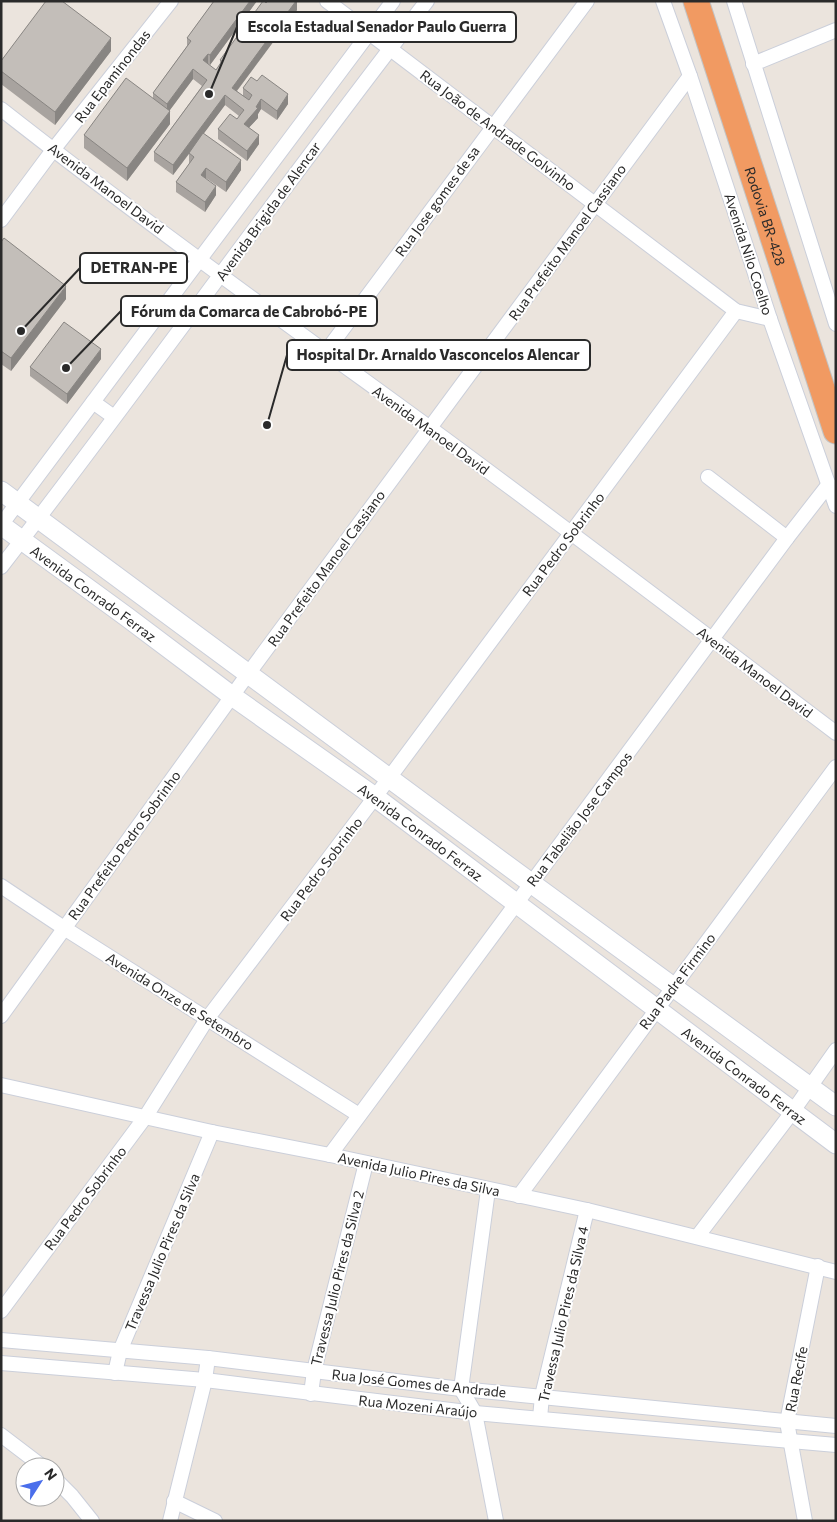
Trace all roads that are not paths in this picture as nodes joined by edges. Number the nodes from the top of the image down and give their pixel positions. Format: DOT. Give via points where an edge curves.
graph roads {
  1 [pos="171,1"];
  2 [pos="326,1"];
  3 [pos="393,1"];
  4 [pos="427,1"];
  5 [pos="587,1"];
  6 [pos="663,1"];
  7 [pos="696,1"];
  8 [pos="738,4"];
  9 [pos="836,30"];
  10 [pos="369,32"];
  11 [pos="390,48"];
  12 [pos="753,64"];
  13 [pos="690,76"];
  14 [pos="1,109"];
  15 [pos="492,126"];
  16 [pos="286,145"];
  17 [pos="53,150"];
  18 [pos="305,159"];
  19 [pos="595,205"];
  20 [pos="1,220"];
  21 [pos="200,259"];
  22 [pos="222,274"];
  23 [pos="832,299"];
  24 [pos="736,311"];
  25 [pos="770,319"];
  26 [pos="836,324"];
  27 [pos="325,353"];
  28 [pos="93,402"];
  29 [pos="114,417"];
  30 [pos="430,428"];
  31 [pos="836,431"];
  32 [pos="708,477"];
  33 [pos="829,484"];
  34 [pos="1,491"];
  35 [pos="18,503"];
  36 [pos="836,506"];
  37 [pos="39,518"];
  38 [pos="1,525"];
  39 [pos="571,534"];
  40 [pos="787,538"];
  41 [pos="22,540"];
  42 [pos="1,567"];
  43 [pos="141,595"];
  44 [pos="126,616"];
  45 [pos="713,640"];
  46 [pos="248,674"];
  47 [pos="232,696"];
  48 [pos="318,725"];
  49 [pos="836,734"];
  50 [pos="304,748"];
  51 [pos="836,767"];
  52 [pos="389,777"];
  53 [pos="375,798"];
  54 [pos="453,825"];
  55 [pos="439,846"];
  56 [pos="531,883"];
  57 [pos="1,886"];
  58 [pos="516,904"];
  59 [pos="64,928"];
  60 [pos="600,933"];
  61 [pos="584,954"];
  62 [pos="673,986"];
  63 [pos="656,1008"];
  64 [pos="1,1016"];
  65 [pos="207,1019"];
  66 [pos="836,1050"];
  67 [pos="1,1085"];
  68 [pos="810,1087"];
  69 [pos="836,1106"];
  70 [pos="793,1111"];
  71 [pos="359,1115"];
  72 [pos="146,1116"];
  73 [pos="212,1132"];
  74 [pos="836,1144"];
  75 [pos="330,1155"];
  76 [pos="366,1163"];
  77 [pos="488,1190"];
  78 [pos="519,1196"];
  79 [pos="587,1210"];
  80 [pos="698,1237"];
  81 [pos="818,1266"];
  82 [pos="836,1272"];
  83 [pos="1,1311"];
  84 [pos="1,1340"];
  85 [pos="120,1351"];
  86 [pos="208,1358"];
  87 [pos="1,1363"];
  88 [pos="314,1371"];
  89 [pos="115,1373"];
  90 [pos="205,1380"];
  91 [pos="461,1389"];
  92 [pos="311,1394"];
  93 [pos="542,1396"];
  94 [pos="475,1413"];
  95 [pos="540,1418"];
  96 [pos="787,1422"];
  97 [pos="836,1426"];
  98 [pos="1,1435"];
  99 [pos="791,1441"];
  100 [pos="836,1445"];
  101 [pos="30,1457"];
  102 [pos="65,1489"];
  103 [pos="174,1501"];
  104 [pos="92,1521"];
  105 [pos="170,1521"];
  106 [pos="215,1521"];
  107 [pos="496,1521"];
  108 [pos="805,1521"];
  1 -- 17 [label="street, Rua Epaminondas"];
  2 -- 10 [label="street, Rua João de Andrade Golvinho"];
  3 -- 10 [label="street, Avenida Brigida de Alencar"];
  4 -- 11 [label="street, Avenida Brigida de Alencar"];
  5 -- 15 [label="street, Rua Jose gomes de sa"];
  6 -- 13 [label="street, Avenida Nilo Coelho"];
  7 -- 31 [label="highway, Rodovia BR-428"];
  8 -- 12 [label="street"];
  9 -- 12 [label="street"];
  10 -- 11 [label="street, Rua João de Andrade Golvinho"];
  10 -- 16 [label="street, Avenida Brigida de Alencar"];
  11 -- 15 [label="street, Rua João de Andrade Golvinho"];
  11 -- 18 [label="street, Avenida Brigida de Alencar"];
  12 -- 23 [label="street"];
  13 -- 19 [label="street, Rua Prefeito Manoel Cassiano"];
  13 -- 25 [label="street, Avenida Nilo Coelho"];
  14 -- 17 [label="street, Avenida Manoel David"];
  15 -- 19 [label="street, Rua João de Andrade Golvinho"];
  15 -- 27 [label="street, Rua Jose gomes de sa"];
  16 -- 18 [label="street"];
  16 -- 21 [label="street, Avenida Brigida de Alencar"];
  17 -- 20 [label="street, Rua Epaminondas"];
  17 -- 21 [label="street, Avenida Manoel David"];
  18 -- 22 [label="street, Avenida Brigida de Alencar"];
  19 -- 24 [label="street, Rua João de Andrade Golvinho"];
  19 -- 30 [label="street, Rua Prefeito Manoel Cassiano"];
  21 -- 22 [label="street, Avenida Manoel David"];
  21 -- 28 [label="street, Avenida Brigida de Alencar"];
  22 -- 27 [label="street, Avenida Manoel David"];
  22 -- 29 [label="street, Avenida Brigida de Alencar"];
  23 -- 26 [label="street"];
  24 -- 25 [label="street, Rua João de Andrade Golvinho"];
  24 -- 39 [label="street, Rua Pedro Sobrinho"];
  25 -- 33 [label="street, Avenida Nilo Coelho"];
  27 -- 30 [label="street, Avenida Manoel David"];
  28 -- 29 [label="street"];
  28 -- 35 [label="street, Avenida Brigida de Alencar"];
  29 -- 37 [label="street, Avenida Brigida de Alencar"];
  30 -- 39 [label="street, Avenida Manoel David"];
  30 -- 46 [label="street, Rua Prefeito Manoel Cassiano"];
  32 -- 40 [label="street"];
  33 -- 36 [label="street, Avenida Nilo Coelho"];
  33 -- 40 [label="street, Rua Tabelião Jose Campos"];
  34 -- 35 [label="street, Avenida Conrado Ferraz"];
  35 -- 37 [label="street, Avenida Conrado Ferraz"];
  35 -- 38 [label="street, Avenida Brigida de Alencar"];
  37 -- 41 [label="street, Avenida Brigida de Alencar"];
  37 -- 43 [label="street, Avenida Conrado Ferraz"];
  38 -- 41 [label="street, Avenida Conrado Ferraz"];
  39 -- 45 [label="street, Avenida Manoel David"];
  39 -- 52 [label="street, Rua Pedro Sobrinho"];
  40 -- 45 [label="street, Rua Tabelião Jose Campos"];
  41 -- 42 [label="street, Avenida Brigida de Alencar"];
  41 -- 44 [label="street, Avenida Conrado Ferraz"];
  43 -- 44 [label="street"];
  43 -- 46 [label="street, Avenida Conrado Ferraz"];
  44 -- 47 [label="street, Avenida Conrado Ferraz"];
  45 -- 49 [label="street, Avenida Manoel David"];
  45 -- 56 [label="street, Rua Tabelião Jose Campos"];
  46 -- 47 [label="street, Rua Prefeito Pedro Sobrinho"];
  46 -- 48 [label="street, Avenida Conrado Ferraz"];
  47 -- 50 [label="street, Avenida Conrado Ferraz"];
  47 -- 59 [label="street, Rua Prefeito Pedro Sobrinho"];
  48 -- 50 [label="street"];
  48 -- 52 [label="street, Avenida Conrado Ferraz"];
  50 -- 53 [label="street, Avenida Conrado Ferraz"];
  51 -- 62 [label="street, Rua Padre Firmino"];
  52 -- 53 [label="street, Rua Pedro Sobrinho"];
  52 -- 54 [label="street, Avenida Conrado Ferraz"];
  53 -- 55 [label="street, Avenida Conrado Ferraz"];
  53 -- 65 [label="street, Rua Pedro Sobrinho"];
  54 -- 55 [label="street"];
  54 -- 56 [label="street, Avenida Conrado Ferraz"];
  55 -- 58 [label="street, Avenida Conrado Ferraz"];
  56 -- 58 [label="street, Rua Tabelião Jose Campos"];
  56 -- 60 [label="street, Avenida Conrado Ferraz"];
  57 -- 59 [label="street, Avenida Onze de Setembro"];
  58 -- 61 [label="street, Avenida Conrado Ferraz"];
  58 -- 71 [label="street, Rua Tabelião Jose Campos"];
  59 -- 64 [label="street, Rua Prefeito Pedro Sobrinho"];
  59 -- 65 [label="street, Avenida Onze de Setembro"];
  60 -- 61 [label="street"];
  60 -- 62 [label="street, Avenida Conrado Ferraz"];
  61 -- 63 [label="street, Avenida Conrado Ferraz"];
  62 -- 63 [label="street, Rua Padre Firmino"];
  62 -- 68 [label="street, Avenida Conrado Ferraz"];
  63 -- 70 [label="street, Avenida Conrado Ferraz"];
  63 -- 78 [label="street, Rua Padre Firmino"];
  65 -- 71 [label="street, Avenida Onze de Setembro"];
  65 -- 72 [label="street, Rua Pedro Sobrinho"];
  66 -- 68 [label="street"];
  67 -- 72 [label="street, Avenida Julio Pires da Silva"];
  68 -- 69 [label="street, Avenida Conrado Ferraz"];
  68 -- 70 [label="street"];
  70 -- 74 [label="street, Avenida Conrado Ferraz"];
  70 -- 80 [label="street"];
  71 -- 75 [label="street, Rua Tabelião Jose Campos"];
  72 -- 73 [label="street, Avenida Julio Pires da Silva"];
  72 -- 83 [label="street, Rua Pedro Sobrinho"];
  73 -- 75 [label="street, Avenida Julio Pires da Silva"];
  73 -- 85 [label="street, Travessa Julio Pires da Silva"];
  75 -- 76 [label="street, Avenida Julio Pires da Silva"];
  76 -- 77 [label="street, Avenida Julio Pires da Silva"];
  76 -- 88 [label="street, Travessa Julio Pires da Silva 2"];
  77 -- 78 [label="street, Avenida Julio Pires da Silva"];
  77 -- 91 [label="street"];
  78 -- 79 [label="street, Avenida Julio Pires da Silva"];
  79 -- 80 [label="street, Avenida Julio Pires da Silva"];
  79 -- 93 [label="street, Travessa Julio Pires da Silva 4"];
  80 -- 81 [label="street, Avenida Julio Pires da Silva"];
  81 -- 82 [label="street, Avenida Julio Pires da Silva"];
  81 -- 96 [label="street, Rua Recife"];
  84 -- 85 [label="street, Rua José Gomes de Andrade"];
  85 -- 86 [label="street, Rua José Gomes de Andrade"];
  85 -- 89 [label="street, Travessa Julio Pires da Silva"];
  86 -- 88 [label="street, Rua José Gomes de Andrade"];
  86 -- 90 [label="street"];
  87 -- 89 [label="street, Rua Mozeni Araújo"];
  88 -- 91 [label="street, Rua José Gomes de Andrade"];
  88 -- 92 [label="street, Travessa Julio Pires da Silva 2"];
  89 -- 90 [label="street, Rua Mozeni Araújo"];
  90 -- 92 [label="street, Rua Mozeni Araújo"];
  90 -- 103 [label="street"];
  91 -- 93 [label="street, Rua José Gomes de Andrade"];
  91 -- 94 [label="street"];
  92 -- 94 [label="street, Rua Mozeni Araújo"];
  93 -- 95 [label="street, Travessa Julio Pires da Silva 4"];
  93 -- 96 [label="street, Rua José Gomes de Andrade"];
  94 -- 95 [label="street, Rua Mozeni Araújo"];
  94 -- 107 [label="street"];
  95 -- 99 [label="street, Rua Mozeni Araújo"];
  96 -- 97 [label="street, Rua José Gomes de Andrade"];
  96 -- 99 [label="street, Rua Recife"];
  98 -- 101 [label="street"];
  99 -- 100 [label="street, Rua Mozeni Araújo"];
  99 -- 108 [label="street, Rua Recife"];
  102 -- 104 [label="street"];
  103 -- 105 [label="street"];
  103 -- 106 [label="street"];
}
